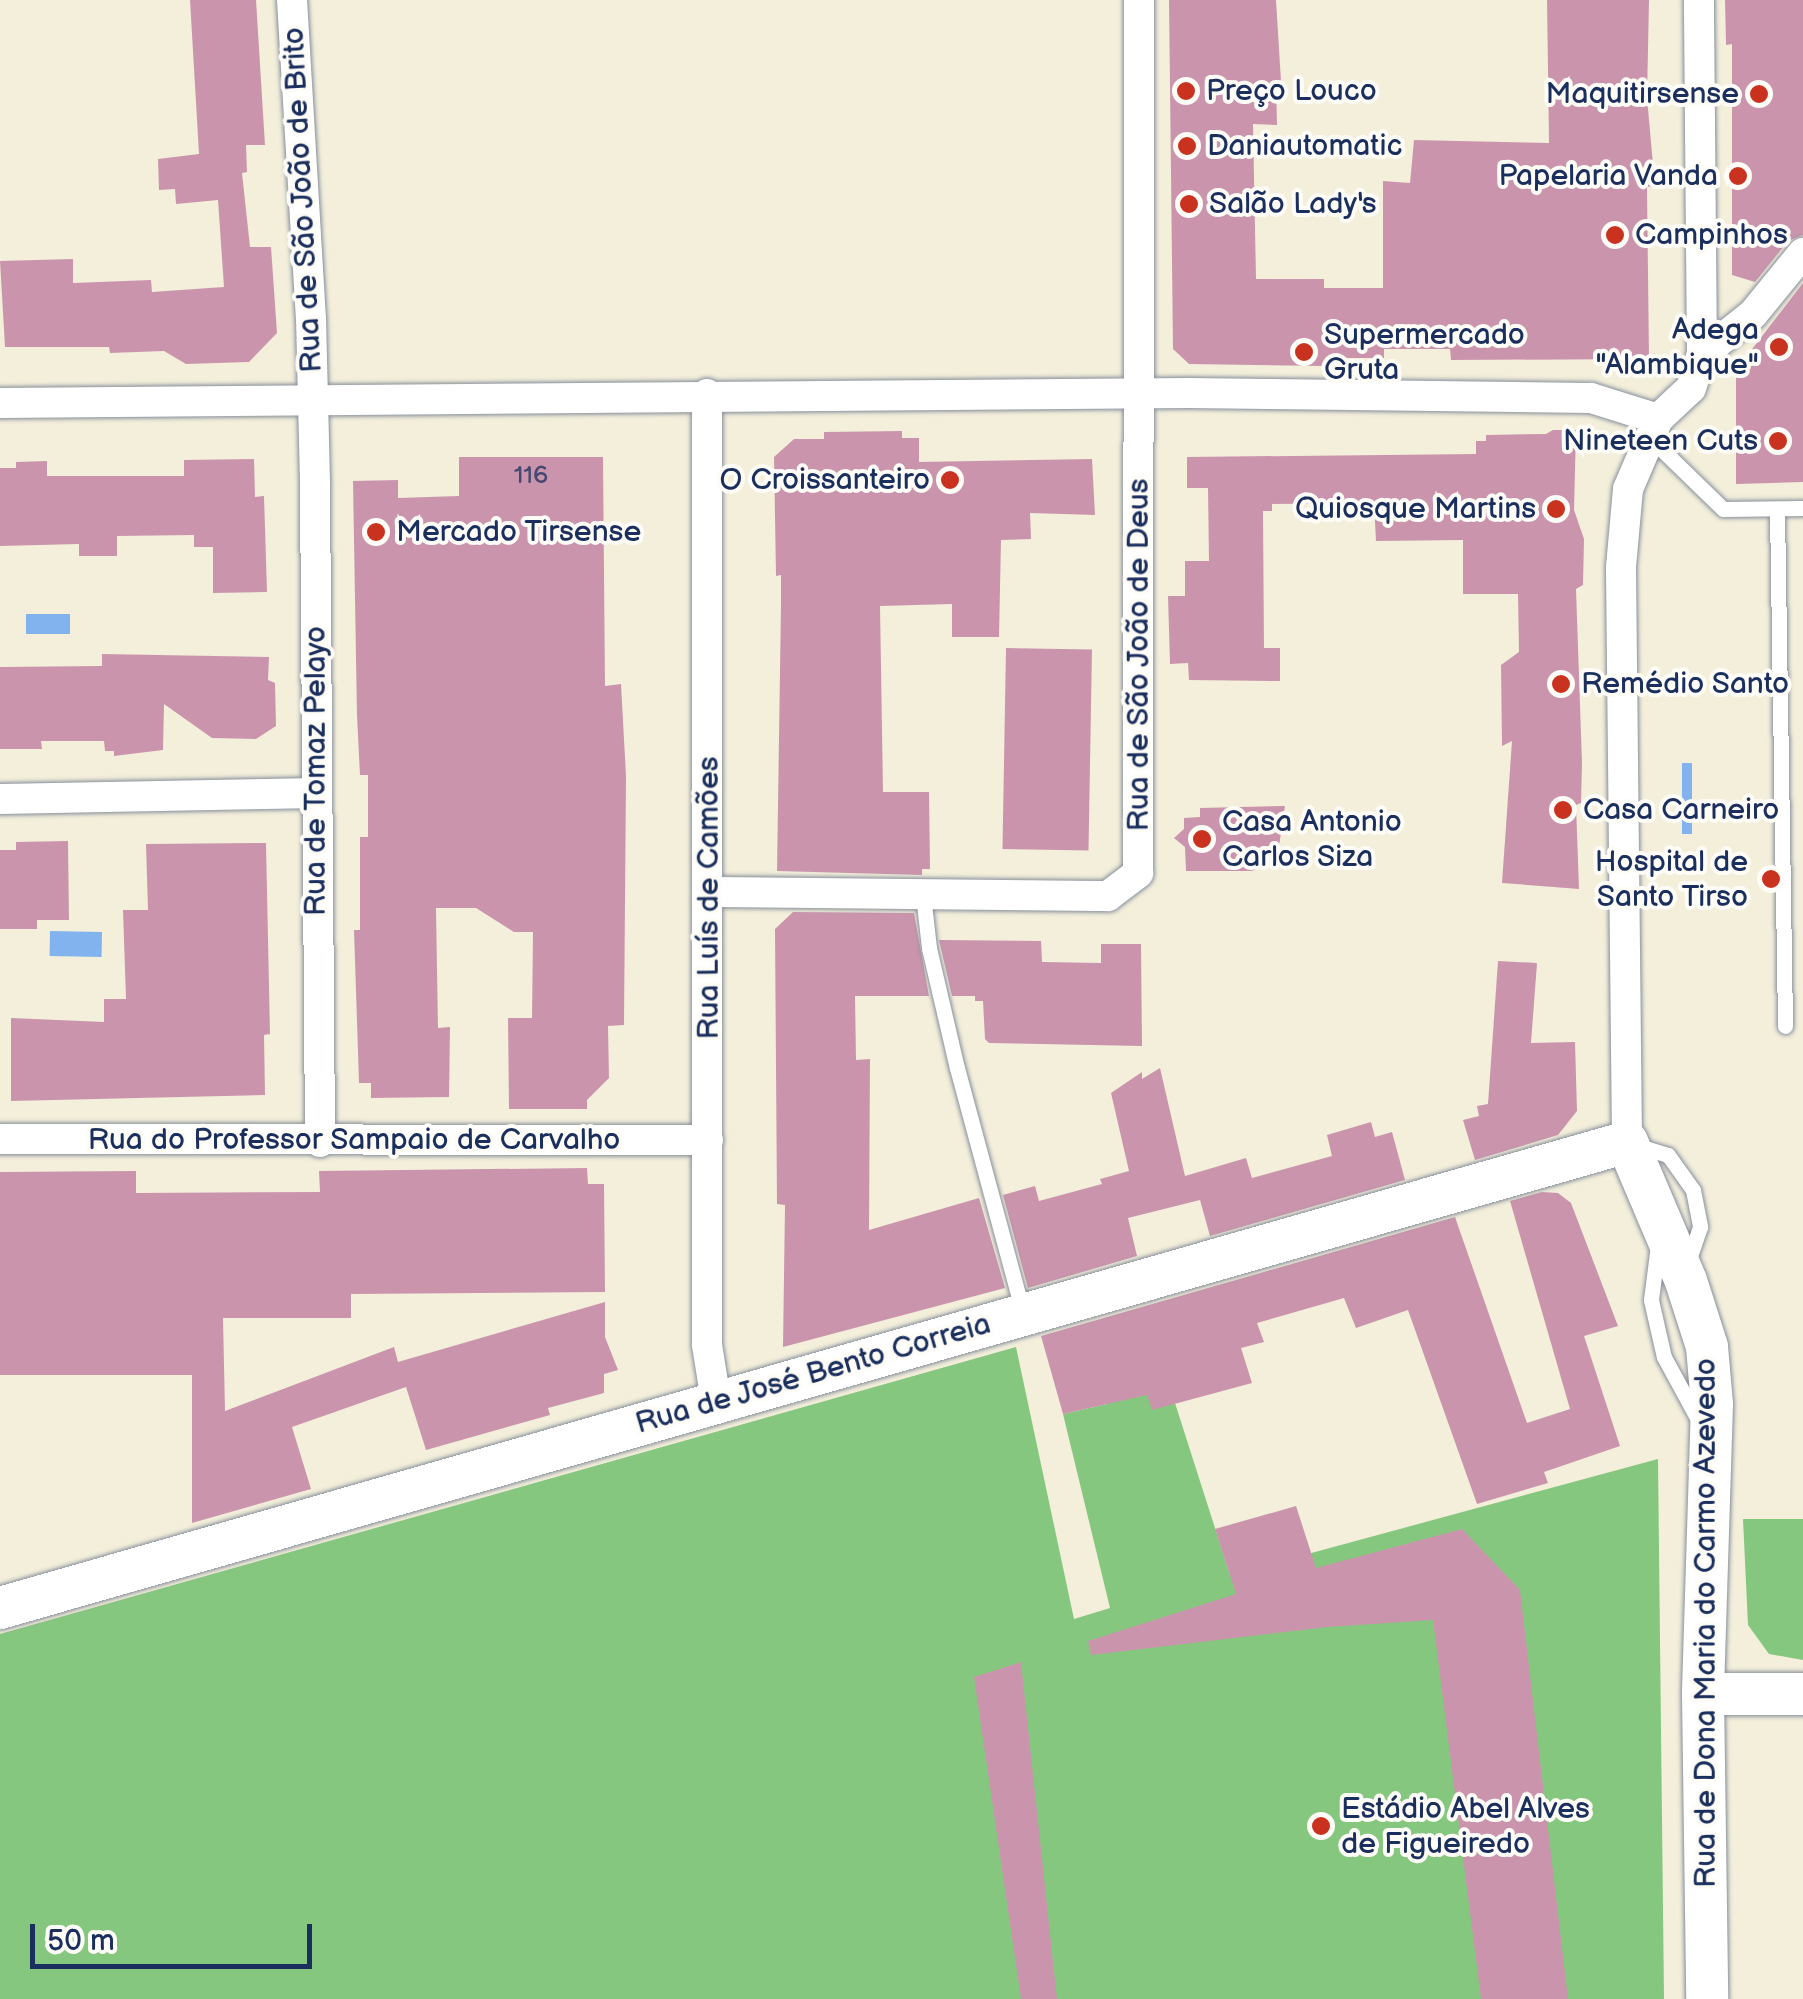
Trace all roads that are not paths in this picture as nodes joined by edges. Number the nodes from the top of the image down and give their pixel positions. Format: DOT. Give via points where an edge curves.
graph roads {
  1 [pos="292,0"];
  2 [pos="1138,0"];
  3 [pos="1699,0"];
  4 [pos="1803,253"];
  5 [pos="1702,355"];
  6 [pos="707,394"];
  7 [pos="1137,394"];
  8 [pos="313,400"];
  9 [pos="0,402"];
  10 [pos="1654,429"];
  11 [pos="1777,508"];
  12 [pos="1803,508"];
  13 [pos="315,793"];
  14 [pos="0,799"];
  15 [pos="710,892"];
  16 [pos="923,895"];
  17 [pos="1785,1026"];
  18 [pos="0,1139"];
  19 [pos="708,1140"];
  20 [pos="320,1142"];
  21 [pos="1627,1142"];
  22 [pos="1660,1221"];
  23 [pos="1684,1276"];
  24 [pos="1023,1313"];
  25 [pos="716,1402"];
  26 [pos="1712,1440"];
  27 [pos="0,1608"];
  28 [pos="1704,1694"];
  29 [pos="1803,1694"];
  30 [pos="1707,1999"];
  1 -- 8 [label="street, Rua de São João de Brito"];
  2 -- 7 [label="street, Rua de São João de Deus"];
  3 -- 5 [label="street"];
  4 -- 5 [label="street" via="1753,314"];
  5 -- 10 [label="street" via="1691,388"];
  6 -- 7 [label="street"];
  6 -- 8 [label="street"];
  6 -- 15 [label="street, Rua Luís de Camões"];
  7 -- 10 [label="street" via="1591,398"];
  7 -- 16 [label="street, Rua de São João de Deus" via="1138,874 1108,896"];
  8 -- 9 [label="street"];
  8 -- 13 [label="street, Rua de Tomaz Pelayo"];
  10 -- 11 [label="lane" via="1723,509"];
  10 -- 21 [label="street" via="1628,489 1621,567"];
  11 -- 12 [label="lane"];
  11 -- 17 [label="lane"];
  13 -- 14 [label="street"];
  13 -- 20 [label="street, Rua de Tomaz Pelayo"];
  15 -- 16 [label="street, Rua de São João de Deus"];
  15 -- 19 [label="street, Rua Luís de Camões"];
  16 -- 24 [label="lane" via="928,948"];
  18 -- 20 [label="street, Rua do Professor Sampaio de Carvalho"];
  19 -- 20 [label="street, Rua do Professor Sampaio de Carvalho"];
  19 -- 25 [label="street, Rua Luís de Camões" via="707,1345"];
  21 -- 22 [label="street, Rua de Dona Maria do Carmo Azevedo"];
  21 -- 23 [label="lane" via="1668,1156 1693,1190 1700,1227"];
  21 -- 24 [label="street, Rua de José Bento Correia"];
  22 -- 23 [label="street, Rua de Dona Maria do Carmo Azevedo"];
  22 -- 26 [label="lane" via="1651,1300 1664,1357"];
  23 -- 26 [label="street, Rua de Dona Maria do Carmo Azevedo" via="1707,1347"];
  24 -- 25 [label="street, Rua de José Bento Correia"];
  25 -- 27 [label="street, Rua de José Bento Correia"];
  26 -- 28 [label="street, Rua de Dona Maria do Carmo Azevedo"];
  28 -- 29 [label="street"];
  28 -- 30 [label="street, Rua de Dona Maria do Carmo Azevedo"];
}
